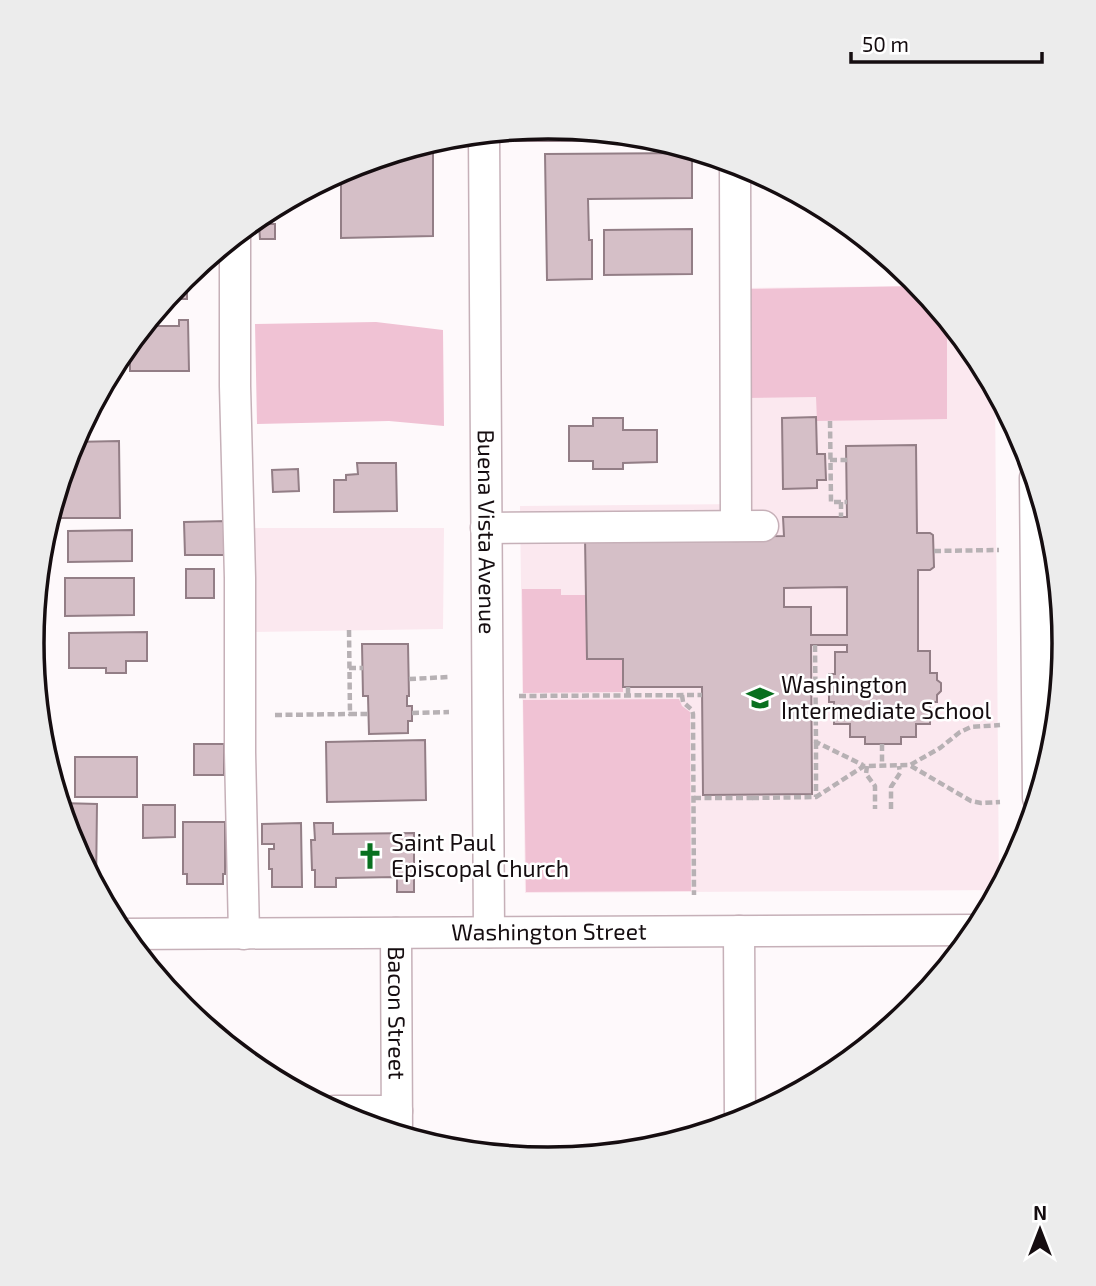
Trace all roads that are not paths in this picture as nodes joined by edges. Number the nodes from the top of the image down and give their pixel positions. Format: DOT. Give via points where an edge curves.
graph roads {
  1 [pos="484,143"];
  2 [pos="735,175"];
  3 [pos="235,248"];
  4 [pos="1038,525"];
  5 [pos="486,528"];
  6 [pos="1049,691"];
  7 [pos="1046,725"];
  8 [pos="962,930"];
  9 [pos="739,931"];
  10 [pos="489,932"];
  11 [pos="396,933"];
  12 [pos="137,934"];
  13 [pos="244,934"];
  14 [pos="740,1109"];
  15 [pos="397,1123"];
  1 -- 5 [label="street, Buena Vista Avenue"];
  2 -- 5 [label="street" via="750,526"];
  3 -- 13 [label="street"];
  4 -- 6 [label="street"];
  5 -- 10 [label="street, Buena Vista Avenue"];
  6 -- 7 [label="street"];
  8 -- 9 [label="street, Washington Street"];
  9 -- 10 [label="street, Washington Street"];
  9 -- 14 [label="street"];
  10 -- 11 [label="street, Washington Street"];
  11 -- 13 [label="street, Washington Street"];
  11 -- 15 [label="street, Bacon Street"];
  12 -- 13 [label="street, Washington Street"];
}
